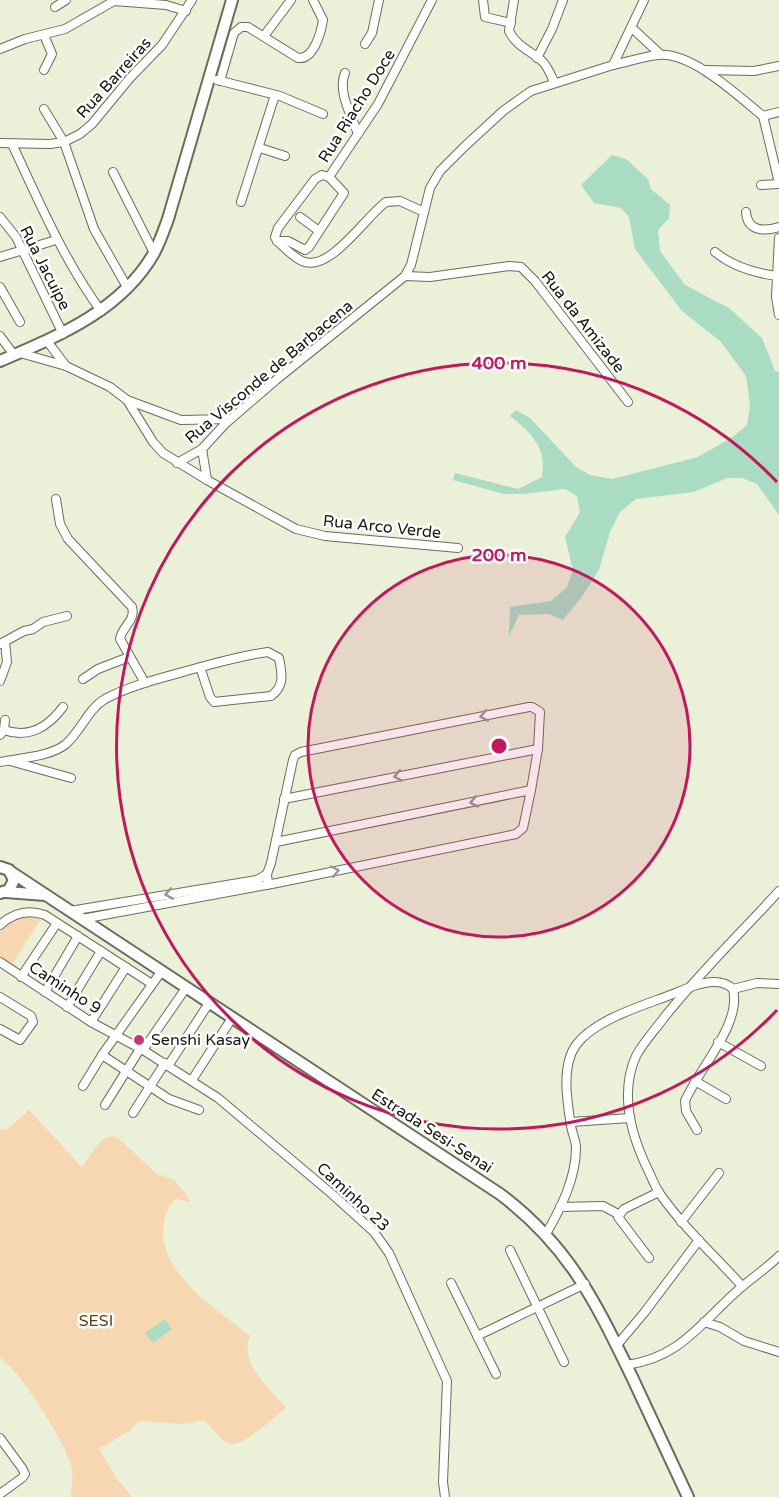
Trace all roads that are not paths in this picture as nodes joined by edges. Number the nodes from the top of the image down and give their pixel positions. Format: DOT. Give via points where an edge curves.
graph roads {
  1 [pos="66,0"];
  2 [pos="192,0"];
  3 [pos="232,0"];
  4 [pos="291,0"];
  5 [pos="313,0"];
  6 [pos="379,0"];
  7 [pos="432,0"];
  8 [pos="483,0"];
  9 [pos="514,0"];
  10 [pos="563,0"];
  11 [pos="644,0"];
  12 [pos="104,2"];
  13 [pos="165,3"];
  14 [pos="55,7"];
  15 [pos="186,11"];
  16 [pos="511,23"];
  17 [pos="632,28"];
  18 [pos="47,34"];
  19 [pos="264,36"];
  20 [pos="365,44"];
  21 [pos="0,49"];
  22 [pos="660,54"];
  23 [pos="537,58"];
  24 [pos="613,65"];
  25 [pos="779,66"];
  26 [pos="44,70"];
  27 [pos="705,70"];
  28 [pos="345,73"];
  29 [pos="215,80"];
  30 [pos="554,82"];
  31 [pos="275,95"];
  32 [pos="44,109"];
  33 [pos="779,112"];
  34 [pos="323,114"];
  35 [pos="763,116"];
  36 [pos="358,134"];
  37 [pos="64,142"];
  38 [pos="0,143"];
  39 [pos="12,144"];
  40 [pos="260,148"];
  41 [pos="285,156"];
  42 [pos="776,157"];
  43 [pos="113,172"];
  44 [pos="329,177"];
  45 [pos="779,183"];
  46 [pos="761,185"];
  47 [pos="241,202"];
  48 [pos="424,212"];
  49 [pos="747,212"];
  50 [pos="0,217"];
  51 [pos="300,217"];
  52 [pos="779,227"];
  53 [pos="320,231"];
  54 [pos="779,238"];
  55 [pos="57,240"];
  56 [pos="276,241"];
  57 [pos="22,249"];
  58 [pos="715,252"];
  59 [pos="154,253"];
  60 [pos="0,257"];
  61 [pos="405,276"];
  62 [pos="777,276"];
  63 [pos="0,287"];
  64 [pos="127,287"];
  65 [pos="100,311"];
  66 [pos="779,315"];
  67 [pos="20,322"];
  68 [pos="63,334"];
  69 [pos="0,336"];
  70 [pos="47,341"];
  71 [pos="17,354"];
  72 [pos="0,361"];
  73 [pos="66,366"];
  74 [pos="126,400"];
  75 [pos="628,402"];
  76 [pos="230,419"];
  77 [pos="202,448"];
  78 [pos="177,463"];
  79 [pos="207,480"];
  80 [pos="56,500"];
  81 [pos="458,548"];
  82 [pos="67,616"];
  83 [pos="2,643"];
  84 [pos="129,657"];
  85 [pos="200,668"];
  86 [pos="83,679"];
  87 [pos="0,681"];
  88 [pos="145,683"];
  89 [pos="63,707"];
  90 [pos="5,720"];
  91 [pos="2,733"];
  92 [pos="538,749"];
  93 [pos="9,760"];
  94 [pos="0,762"];
  95 [pos="71,778"];
  96 [pos="531,790"];
  97 [pos="284,799"];
  98 [pos="276,842"];
  99 [pos="4,868"];
  100 [pos="267,874"];
  101 [pos="268,885"];
  102 [pos="779,891"];
  103 [pos="2,894"];
  104 [pos="45,895"];
  105 [pos="70,911"];
  106 [pos="102,915"];
  107 [pos="82,919"];
  108 [pos="57,923"];
  109 [pos="0,925"];
  110 [pos="99,930"];
  111 [pos="78,936"];
  112 [pos="101,951"];
  113 [pos="0,962"];
  114 [pos="126,967"];
  115 [pos="160,972"];
  116 [pos="21,977"];
  117 [pos="152,984"];
  118 [pos="779,984"];
  119 [pos="186,988"];
  120 [pos="687,988"];
  121 [pos="733,989"];
  122 [pos="45,992"];
  123 [pos="0,997"];
  124 [pos="209,1003"];
  125 [pos="68,1007"];
  126 [pos="232,1018"];
  127 [pos="90,1022"];
  128 [pos="0,1029"];
  129 [pos="115,1036"];
  130 [pos="718,1042"];
  131 [pos="141,1049"];
  132 [pos="102,1055"];
  133 [pos="167,1064"];
  134 [pos="761,1066"];
  135 [pos="127,1070"];
  136 [pos="192,1080"];
  137 [pos="696,1081"];
  138 [pos="149,1085"];
  139 [pos="83,1086"];
  140 [pos="726,1099"];
  141 [pos="105,1105"];
  142 [pos="200,1110"];
  143 [pos="133,1113"];
  144 [pos="630,1118"];
  145 [pos="571,1122"];
  146 [pos="697,1130"];
  147 [pos="719,1173"];
  148 [pos="659,1192"];
  149 [pos="560,1207"];
  150 [pos="618,1214"];
  151 [pos="681,1222"];
  152 [pos="546,1234"];
  153 [pos="699,1240"];
  154 [pos="510,1250"];
  155 [pos="779,1256"];
  156 [pos="649,1258"];
  157 [pos="451,1283"];
  158 [pos="585,1284"];
  159 [pos="742,1286"];
  160 [pos="538,1306"];
  161 [pos="704,1322"];
  162 [pos="477,1336"];
  163 [pos="616,1344"];
  164 [pos="779,1352"];
  165 [pos="564,1362"];
  166 [pos="626,1365"];
  167 [pos="496,1374"];
  168 [pos="0,1438"];
  169 [pos="0,1494"];
  170 [pos="445,1497"];
  171 [pos="688,1497"];
  1 -- 14 [label="street"];
  2 -- 15 [label="street, Rua Barreiras"];
  3 -- 29 [label="street"];
  4 -- 19 [label="street"];
  5 -- 19 [label="street" via="323,20 308,56 298,58"];
  6 -- 20 [label="street" via="372,33"];
  7 -- 36 [label="street, Rua Riacho Doce" via="378,104"];
  8 -- 16 [label="street" via="485,17"];
  9 -- 16 [label="street"];
  10 -- 23 [label="street"];
  11 -- 17 [label="street"];
  12 -- 13 [label="street"];
  12 -- 18 [label="street" via="70,26"];
  13 -- 15 [label="street"];
  15 -- 37 [label="street, Rua Barreiras" via="162,45 93,124"];
  16 -- 23 [label="street" via="510,35"];
  17 -- 22 [label="street"];
  17 -- 24 [label="street"];
  18 -- 21 [label="street"];
  18 -- 26 [label="street" via="52,54"];
  19 -- 29 [label="street" via="248,27 237,29"];
  22 -- 24 [label="street"];
  22 -- 27 [label="street"];
  23 -- 30 [label="street" via="545,64"];
  24 -- 30 [label="street"];
  25 -- 27 [label="street" via="754,71"];
  27 -- 35 [label="street"];
  28 -- 36 [label="street" via="342,90"];
  29 -- 31 [label="street"];
  29 -- 59 [label="street"];
  30 -- 48 [label="street" via="524,95 464,147 434,179"];
  31 -- 34 [label="street"];
  31 -- 40 [label="street"];
  32 -- 37 [label="street"];
  33 -- 35 [label="street"];
  35 -- 42 [label="street"];
  36 -- 44 [label="street, Rua Riacho Doce"];
  37 -- 39 [label="street, Rua Barreiras"];
  37 -- 64 [label="street" via="94,229"];
  38 -- 39 [label="street, Rua Barreiras"];
  39 -- 55 [label="street"];
  40 -- 41 [label="street"];
  40 -- 47 [label="street"];
  42 -- 45 [label="street"];
  43 -- 59 [label="street"];
  44 -- 53 [label="street" via="344,193"];
  44 -- 56 [label="street, Rua Riacho Doce" via="318,176 311,183 278,228"];
  45 -- 46 [label="street"];
  48 -- 56 [label="street" via="399,201 386,202 330,257 316,262 302,261"];
  48 -- 61 [label="street"];
  49 -- 52 [label="street" via="753,227"];
  50 -- 57 [label="street, Rua Jacuípe"];
  51 -- 53 [label="street"];
  53 -- 56 [label="street" via="307,249"];
  54 -- 62 [label="street"];
  55 -- 57 [label="street"];
  55 -- 65 [label="street"];
  57 -- 60 [label="street"];
  57 -- 68 [label="street, Rua Jacuípe"];
  58 -- 62 [label="street" via="740,267"];
  59 -- 64 [label="street"];
  61 -- 75 [label="street, Rua da Amizade" via="521,267"];
  61 -- 76 [label="street, Rua Visconde de Barbacena"];
  62 -- 66 [label="street"];
  63 -- 67 [label="street"];
  64 -- 65 [label="street"];
  65 -- 68 [label="street"];
  68 -- 70 [label="street"];
  69 -- 71 [label="street"];
  70 -- 71 [label="street"];
  70 -- 73 [label="street"];
  71 -- 72 [label="street"];
  71 -- 73 [label="street"];
  73 -- 74 [label="street" via="109,386"];
  74 -- 76 [label="street" via="181,420"];
  74 -- 78 [label="street, Rua Arco Verde" via="153,442"];
  76 -- 77 [label="street, Rua Visconde de Barbacena"];
  77 -- 78 [label="street, Rua Visconde de Barbacena"];
  77 -- 79 [label="street"];
  78 -- 79 [label="street, Rua Arco Verde"];
  79 -- 81 [label="street, Rua Arco Verde" via="304,531"];
  80 -- 84 [label="street" via="60,524 68,539 132,607 133,618 120,634"];
  82 -- 83 [label="street" via="43,622"];
  83 -- 87 [label="street" via="7,662"];
  84 -- 86 [label="street"];
  84 -- 88 [label="street"];
  85 -- 85 [label="street" via="266,652 279,658 282,675 280,687 266,698 214,702"];
  85 -- 88 [label="street"];
  88 -- 93 [label="street" via="103,701 63,746"];
  89 -- 91 [label="street" via="44,727"];
  90 -- 91 [label="street"];
  92 -- 96 [label="street"];
  92 -- 97 [label="street, one-way"];
  92 -- 97 [label="street, one-way" via="540,712 529,707 301,752 294,757"];
  93 -- 94 [label="street"];
  93 -- 95 [label="street"];
  96 -- 98 [label="street, one-way"];
  101 -- 96 [label="street, one-way" via="516,834 523,828"];
  97 -- 98 [label="street"];
  98 -- 100 [label="street"];
  99 -- 103 [label="street" via="13,884"];
  99 -- 104 [label="street, Estrada Sesi-Senai"];
  100 -- 101 [label="street"];
  100 -- 105 [label="street, one-way" via="257,880"];
  101 -- 106 [label="street"];
  102 -- 120 [label="street"];
  103 -- 104 [label="street, Estrada Sesi-Senai"];
  104 -- 105 [label="street, Estrada Sesi-Senai"];
  105 -- 107 [label="street, Estrada Sesi-Senai"];
  106 -- 107 [label="street"];
  106 -- 110 [label="street"];
  107 -- 110 [label="street, Estrada Sesi-Senai"];
  108 -- 109 [label="street" via="45,915 29,912 12,916"];
  108 -- 111 [label="street"];
  108 -- 116 [label="street"];
  110 -- 115 [label="street, Estrada Sesi-Senai"];
  111 -- 112 [label="street"];
  111 -- 122 [label="street"];
  112 -- 114 [label="street"];
  112 -- 125 [label="street"];
  113 -- 116 [label="street, Caminho 9"];
  114 -- 117 [label="street"];
  114 -- 127 [label="street"];
  115 -- 117 [label="street"];
  115 -- 119 [label="street, Estrada Sesi-Senai"];
  116 -- 122 [label="street, Caminho 9"];
  117 -- 129 [label="street"];
  118 -- 121 [label="street" via="757,983"];
  119 -- 124 [label="street, Estrada Sesi-Senai"];
  119 -- 131 [label="street"];
  120 -- 121 [label="street" via="717,982"];
  120 -- 144 [label="street" via="636,1057 627,1092"];
  120 -- 145 [label="street" via="632,1008 577,1044 567,1074"];
  121 -- 130 [label="street" via="733,1015"];
  122 -- 125 [label="street, Caminho 9"];
  123 -- 128 [label="street" via="31,1016 33,1022 20,1040"];
  124 -- 126 [label="street, Estrada Sesi-Senai"];
  124 -- 133 [label="street"];
  125 -- 127 [label="street, Caminho 9"];
  126 -- 136 [label="street"];
  126 -- 152 [label="street, Estrada Sesi-Senai" via="500,1194"];
  127 -- 129 [label="street, Caminho 9"];
  129 -- 131 [label="street, Caminho 23"];
  129 -- 132 [label="street"];
  130 -- 134 [label="street"];
  130 -- 137 [label="street"];
  131 -- 133 [label="street, Caminho 23"];
  131 -- 135 [label="street"];
  132 -- 135 [label="street"];
  132 -- 139 [label="street"];
  133 -- 136 [label="street, Caminho 23"];
  133 -- 138 [label="street"];
  135 -- 138 [label="street"];
  135 -- 141 [label="street"];
  136 -- 170 [label="street, Caminho 23" via="316,1179 374,1232 389,1252 447,1381 442,1482"];
  137 -- 140 [label="street"];
  137 -- 146 [label="street" via="685,1106"];
  138 -- 142 [label="street" via="169,1099"];
  138 -- 143 [label="street"];
  144 -- 145 [label="street"];
  144 -- 148 [label="street" via="639,1150"];
  145 -- 149 [label="street" via="576,1150"];
  147 -- 151 [label="street"];
  148 -- 150 [label="street"];
  148 -- 151 [label="street"];
  149 -- 150 [label="street" via="603,1206"];
  149 -- 152 [label="street"];
  150 -- 156 [label="street"];
  151 -- 153 [label="street"];
  152 -- 158 [label="street, Estrada Sesi-Senai"];
  153 -- 159 [label="street"];
  153 -- 163 [label="street"];
  154 -- 160 [label="street"];
  155 -- 159 [label="street"];
  157 -- 162 [label="street"];
  158 -- 160 [label="street"];
  158 -- 163 [label="street, Estrada Sesi-Senai"];
  159 -- 161 [label="street"];
  160 -- 162 [label="street"];
  160 -- 165 [label="street"];
  161 -- 164 [label="street"];
  161 -- 166 [label="street" via="669,1352"];
  162 -- 167 [label="street"];
  163 -- 166 [label="street, Estrada Sesi-Senai"];
  166 -- 171 [label="street, Estrada Sesi-Senai"];
  168 -- 169 [label="street" via="25,1474"];
}
